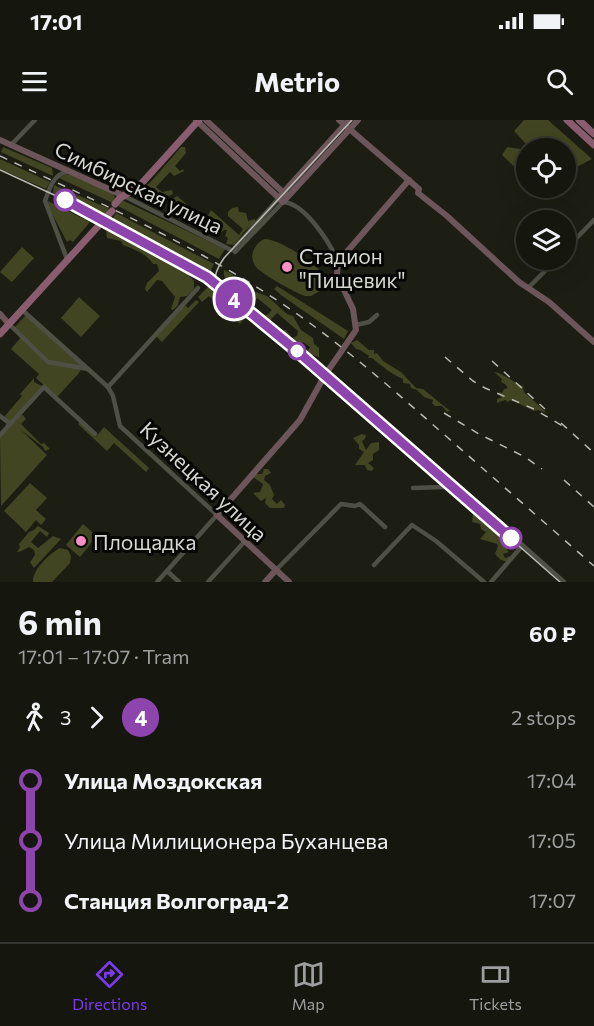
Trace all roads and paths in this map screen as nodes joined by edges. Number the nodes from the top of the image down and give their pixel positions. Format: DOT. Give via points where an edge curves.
graph roads {
  1 [pos="35,120"];
  2 [pos="200,120"];
  3 [pos="339,120"];
  4 [pos="358,120"];
  5 [pos="567,120"];
  6 [pos="579,120"];
  7 [pos="348,125"];
  8 [pos="594,134"];
  9 [pos="0,140"];
  10 [pos="594,144"];
  11 [pos="11,145"];
  12 [pos="71,172"];
  13 [pos="409,180"];
  14 [pos="124,196"];
  15 [pos="283,197"];
  16 [pos="594,220"];
  17 [pos="576,239"];
  18 [pos="69,257"];
  19 [pos="338,262"];
  20 [pos="546,270"];
  21 [pos="198,288"];
  22 [pos="528,288"];
  23 [pos="21,309"];
  24 [pos="0,314"];
  25 [pos="377,315"];
  26 [pos="9,324"];
  27 [pos="357,325"];
  28 [pos="0,334"];
  29 [pos="594,342"];
  30 [pos="88,369"];
  31 [pos="328,372"];
  32 [pos="108,387"];
  33 [pos="0,416"];
  34 [pos="8,426"];
  35 [pos="95,434"];
  36 [pos="0,435"];
  37 [pos="449,480"];
  38 [pos="413,488"];
  39 [pos="217,515"];
  40 [pos="385,527"];
  41 [pos="244,541"];
  42 [pos="522,546"];
  43 [pos="374,565"];
  44 [pos="276,570"];
  45 [pos="167,572"];
  46 [pos="157,582"];
  47 [pos="179,582"];
  48 [pos="208,582"];
  49 [pos="265,582"];
  50 [pos="289,582"];
  51 [pos="484,582"];
  52 [pos="491,582"];
  53 [pos="564,582"];
  1 -- 11 [label="street"];
  2 -- 14 [label="main road" via="146,179"];
  2 -- 15 [label="street"];
  3 -- 7 [label="street"];
  4 -- 7 [label="street"];
  5 -- 10 [label="main road"];
  6 -- 8 [label="main road"];
  7 -- 13 [label="street"];
  7 -- 15 [label="street"];
  9 -- 11 [label="street, Симбирская улица"];
  11 -- 12 [label="street, Симбирская улица"];
  12 -- 14 [label="street, Симбирская улица"];
  12 -- 18 [label="street" via="56,177 45,201"];
  13 -- 19 [label="street"];
  13 -- 22 [label="street"];
  14 -- 15 [label="street, Симбирская улица" via="231,250"];
  14 -- 18 [label="main road"];
  15 -- 19 [label="street" via="330,243"];
  16 -- 17 [label="street"];
  18 -- 23 [label="main road"];
  19 -- 27 [label="street" via="337,275"];
  20 -- 22 [label="street"];
  21 -- 32 [label="street"];
  22 -- 29 [label="street"];
  23 -- 26 [label="main road"];
  23 -- 30 [label="street, Кузнецкая улица"];
  24 -- 26 [label="street"];
  25 -- 27 [label="street"];
  26 -- 28 [label="main road"];
  26 -- 30 [label="street" via="48,362"];
  27 -- 31 [label="street"];
  30 -- 32 [label="street, Кузнецкая улица"];
  31 -- 37 [label="street"];
  31 -- 39 [label="street" via="300,420"];
  32 -- 39 [label="street, Кузнецкая улица" via="120,426"];
  33 -- 34 [label="street"];
  34 -- 35 [label="street" via="44,387"];
  34 -- 36 [label="street"];
  37 -- 38 [label="street" via="443,490"];
  37 -- 42 [label="street"];
  39 -- 41 [label="street, Кузнецкая улица"];
  39 -- 45 [label="street"];
  40 -- 44 [label="street" via="360,504 342,504"];
  41 -- 44 [label="street, Кузнецкая улица"];
  41 -- 48 [label="street"];
  42 -- 52 [label="street"];
  42 -- 53 [label="street"];
  43 -- 51 [label="street" via="410,526 415,526"];
  44 -- 49 [label="street"];
  44 -- 50 [label="street, Кузнецкая улица"];
  45 -- 46 [label="street"];
  45 -- 47 [label="street"];
}
